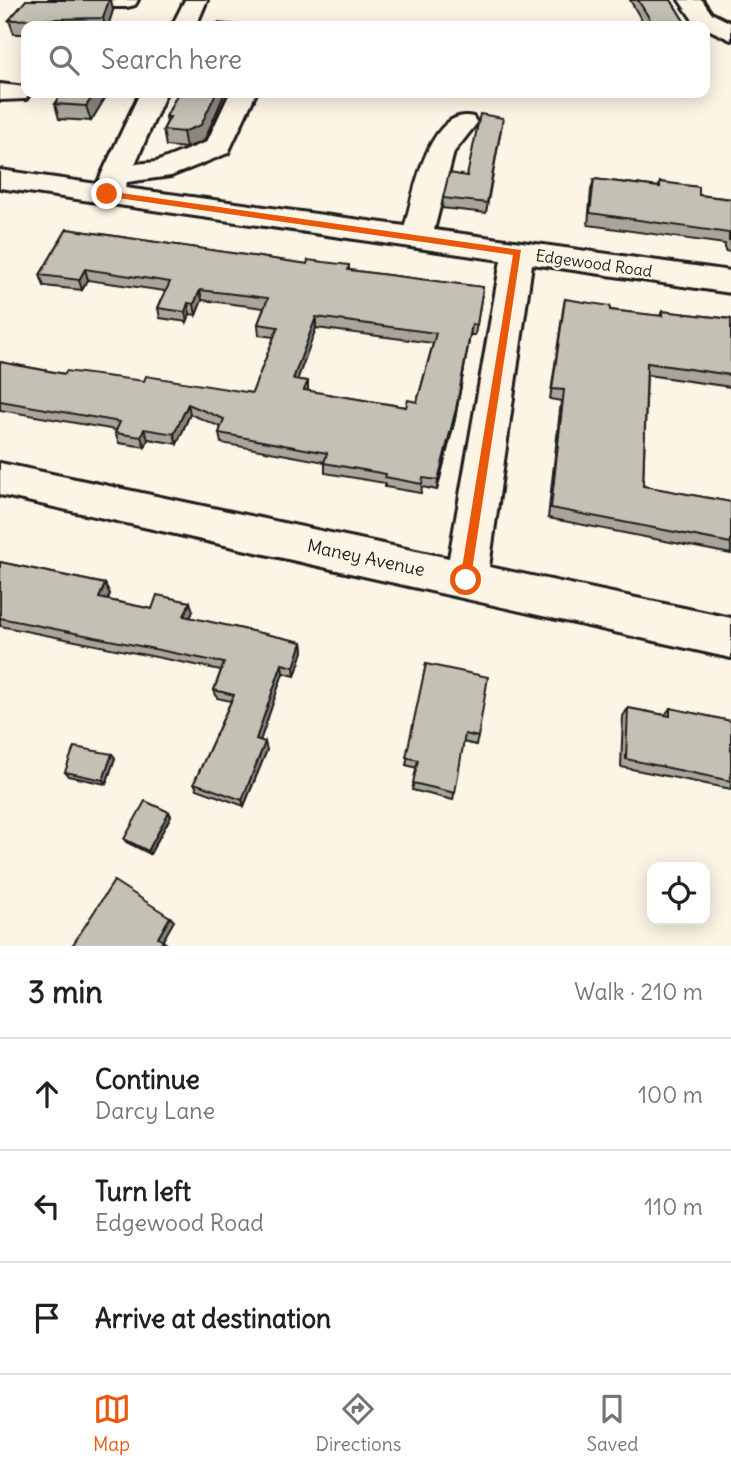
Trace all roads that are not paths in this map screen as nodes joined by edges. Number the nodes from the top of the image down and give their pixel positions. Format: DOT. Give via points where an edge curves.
graph roads {
  1 [pos="61,0"];
  2 [pos="127,0"];
  3 [pos="196,0"];
  4 [pos="690,0"];
  5 [pos="186,21"];
  6 [pos="709,21"];
  7 [pos="710,22"];
  8 [pos="731,33"];
  9 [pos="151,98"];
  10 [pos="241,98"];
  11 [pos="463,123"];
  12 [pos="0,179"];
  13 [pos="111,184"];
  14 [pos="417,238"];
  15 [pos="518,253"];
  16 [pos="731,282"];
  17 [pos="0,479"];
  18 [pos="466,580"];
  19 [pos="731,638"];
  1 -- 2 [label="street"];
  3 -- 5 [label="street"];
  4 -- 6 [label="street"];
  7 -- 8 [label="street"];
  9 -- 13 [label="street"];
  10 -- 13 [label="street" via="218,147"];
  11 -- 14 [label="street" via="440,151"];
  12 -- 13 [label="street, Edgewood Road"];
  13 -- 14 [label="street, Edgewood Road"];
  14 -- 15 [label="street, Edgewood Road"];
  15 -- 16 [label="street, Edgewood Road"];
  15 -- 18 [label="street"];
  17 -- 18 [label="street, Maney Avenue"];
  18 -- 19 [label="street, Maney Avenue"];
}
